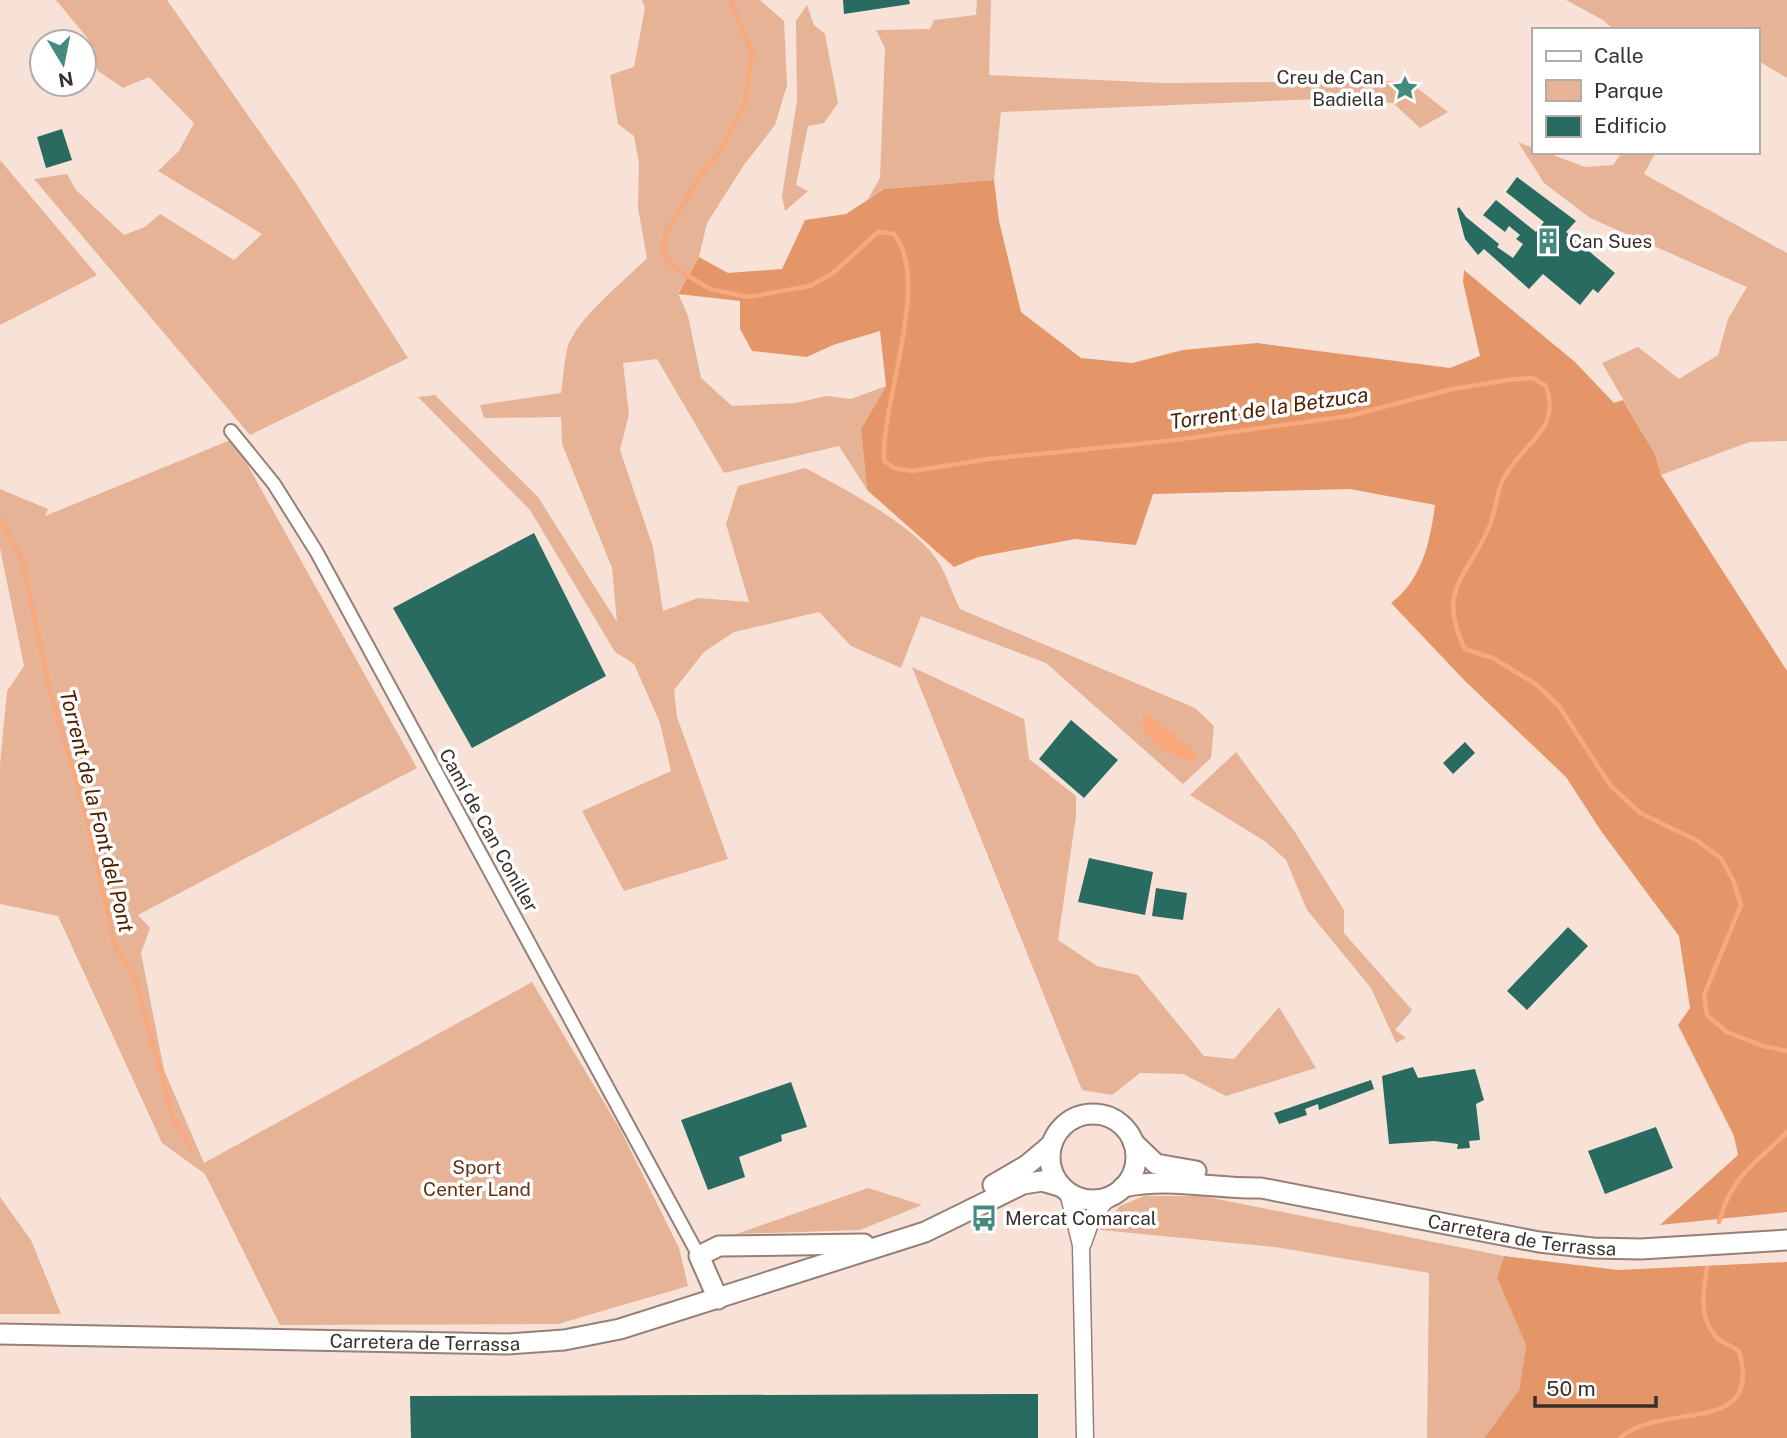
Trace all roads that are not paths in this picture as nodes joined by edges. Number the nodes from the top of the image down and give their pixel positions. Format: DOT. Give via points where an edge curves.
graph roads {
  1 [pos="231,431"];
  2 [pos="1133,1142"];
  3 [pos="1052,1144"];
  4 [pos="1261,1188"];
  5 [pos="1065,1189"];
  6 [pos="1116,1192"];
  7 [pos="1787,1240"];
  8 [pos="864,1244"];
  9 [pos="1740,1244"];
  10 [pos="1082,1245"];
  11 [pos="1787,1247"];
  12 [pos="699,1256"];
  13 [pos="836,1258"];
  14 [pos="718,1299"];
  15 [pos="0,1334"];
  16 [pos="1084,1438"];
  1 -- 12 [label="street, Camí de Can Coniller" via="274,484 316,551"];
  2 -- 3 [label="main road" via="1118,1122 1094,1114 1069,1121"];
  2 -- 4 [label="main road, Carretera de Terrassa" via="1156,1164 1239,1177"];
  2 -- 6 [label="main road" via="1135,1165"];
  3 -- 5 [label="main road" via="1050,1164"];
  3 -- 8 [label="main road, Carretera de Terrassa" via="994,1184"];
  4 -- 6 [label="main road, Carretera de Terrassa" via="1170,1181"];
  4 -- 9 [label="main road, Carretera de Terrassa" via="1539,1242 1594,1248"];
  5 -- 6 [label="main road" via="1084,1199"];
  5 -- 10 [label="street"];
  5 -- 13 [label="main road, Carretera de Terrassa" via="1042,1181 1023,1184 925,1232"];
  6 -- 10 [label="street" via="1093,1215"];
  7 -- 9 [label="main road, Carretera de Terrassa"];
  8 -- 12 [label="main road" via="729,1244"];
  8 -- 13 [label="main road, Carretera de Terrassa"];
  9 -- 11 [label="street"];
  10 -- 16 [label="street"];
  12 -- 14 [label="main road"];
  13 -- 14 [label="main road, Carretera de Terrassa"];
  14 -- 15 [label="main road, Carretera de Terrassa" via="620,1329 535,1343"];
}
